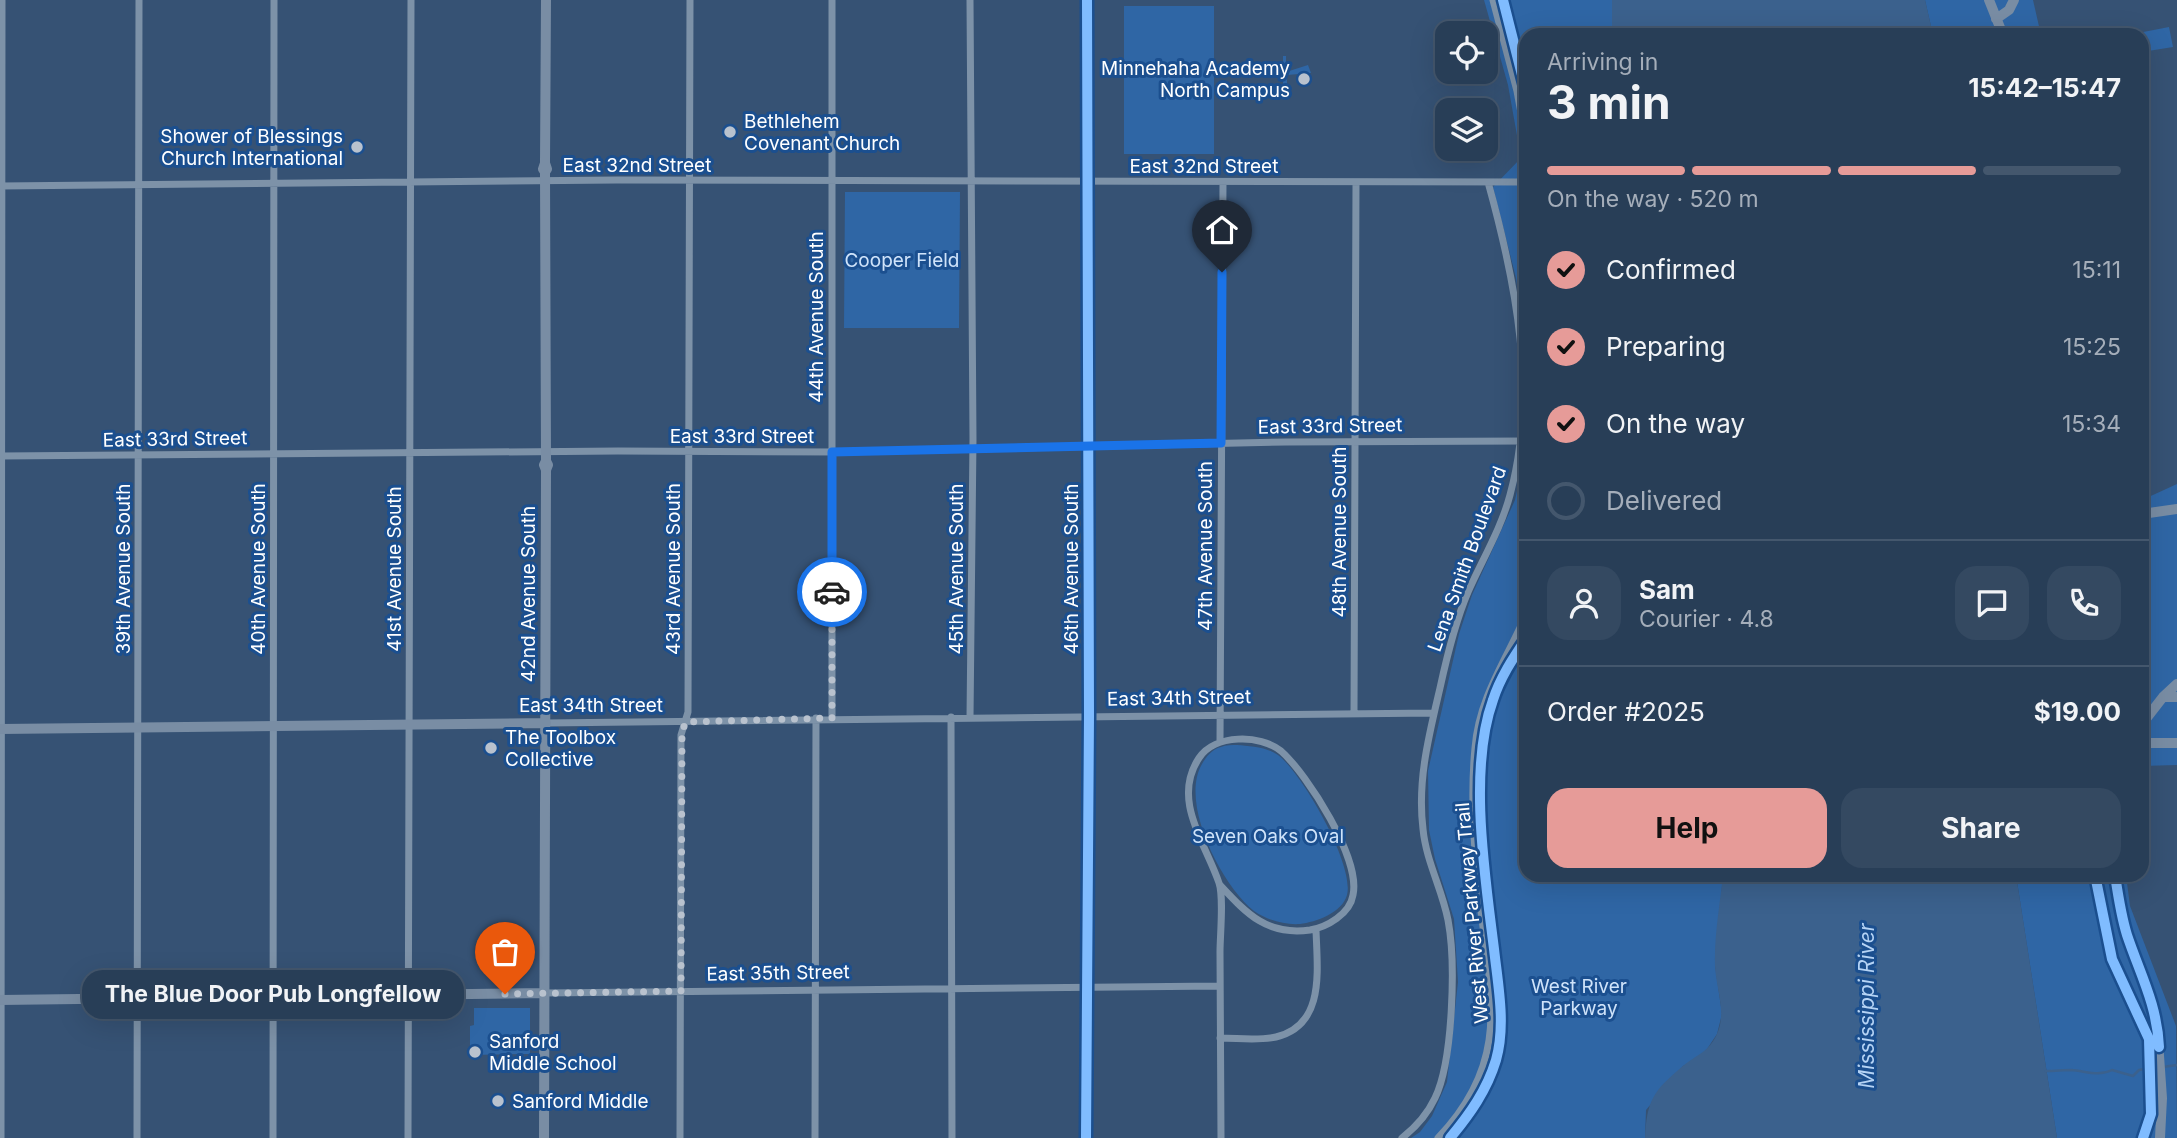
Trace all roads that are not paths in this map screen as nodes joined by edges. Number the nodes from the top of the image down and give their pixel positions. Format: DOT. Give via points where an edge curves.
graph roads {
  1 [pos="2,0"];
  2 [pos="139,0"];
  3 [pos="274,0"];
  4 [pos="411,0"];
  5 [pos="546,0"];
  6 [pos="690,0"];
  7 [pos="832,0"];
  8 [pos="970,0"];
  9 [pos="1087,0"];
  10 [pos="1493,0"];
  11 [pos="1989,0"];
  12 [pos="2014,0"];
  13 [pos="1996,19"];
  14 [pos="2000,28"];
  15 [pos="1519,102"];
  16 [pos="545,172"];
  17 [pos="691,180"];
  18 [pos="832,180"];
  19 [pos="411,181"];
  20 [pos="970,181"];
  21 [pos="1088,181"];
  22 [pos="1223,182"];
  23 [pos="1519,182"];
  24 [pos="1356,183"];
  25 [pos="1488,183"];
  26 [pos="274,184"];
  27 [pos="2,186"];
  28 [pos="138,187"];
  29 [pos="1519,339"];
  30 [pos="1354,441"];
  31 [pos="1519,441"];
  32 [pos="1221,443"];
  33 [pos="1089,446"];
  34 [pos="973,449"];
  35 [pos="690,451"];
  36 [pos="410,452"];
  37 [pos="832,452"];
  38 [pos="275,453"];
  39 [pos="139,455"];
  40 [pos="1,456"];
  41 [pos="546,461"];
  42 [pos="1519,462"];
  43 [pos="2177,509"];
  44 [pos="2149,513"];
  45 [pos="1519,629"];
  46 [pos="2177,684"];
  47 [pos="2163,697"];
  48 [pos="2177,697"];
  49 [pos="1434,713"];
  50 [pos="1221,714"];
  51 [pos="1354,714"];
  52 [pos="2149,715"];
  53 [pos="1089,716"];
  54 [pos="951,717"];
  55 [pos="816,718"];
  56 [pos="832,718"];
  57 [pos="971,718"];
  58 [pos="686,722"];
  59 [pos="546,723"];
  60 [pos="410,725"];
  61 [pos="273,726"];
  62 [pos="138,727"];
  63 [pos="1,729"];
  64 [pos="1220,741"];
  65 [pos="2149,743"];
  66 [pos="2177,743"];
  67 [pos="2116,882"];
  68 [pos="1220,885"];
  69 [pos="1316,929"];
  70 [pos="1220,986"];
  71 [pos="1087,987"];
  72 [pos="816,989"];
  73 [pos="953,989"];
  74 [pos="681,991"];
  75 [pos="544,993"];
  76 [pos="409,995"];
  77 [pos="137,997"];
  78 [pos="273,997"];
  79 [pos="1,1000"];
  80 [pos="1220,1038"];
  81 [pos="1,1138"];
  82 [pos="137,1138"];
  83 [pos="273,1138"];
  84 [pos="408,1138"];
  85 [pos="544,1138"];
  86 [pos="680,1138"];
  87 [pos="815,1138"];
  88 [pos="952,1138"];
  89 [pos="1086,1138"];
  90 [pos="1221,1138"];
  91 [pos="1402,1138"];
  92 [pos="1438,1138"];
  93 [pos="2160,1138"];
  1 -- 27 [label="street"];
  2 -- 28 [label="street, 39th Avenue South"];
  3 -- 26 [label="street, 40th Avenue South"];
  4 -- 19 [label="street, 41st Avenue South"];
  5 -- 16 [label="street, 42nd Avenue South"];
  6 -- 17 [label="street, 43rd Avenue South"];
  7 -- 18 [label="street, 44th Avenue South"];
  8 -- 20 [label="street, 45th Avenue South"];
  9 -- 21 [label="street, 46th Avenue South"];
  10 -- 15 [label="street"];
  11 -- 13 [label="street"];
  12 -- 13 [label="street"];
  13 -- 14 [label="street"];
  16 -- 17 [label="street, East 32nd Street"];
  16 -- 19 [label="street, East 32nd Street"];
  16 -- 41 [label="street, 42nd Avenue South"];
  17 -- 18 [label="street, East 32nd Street"];
  17 -- 35 [label="street, 43rd Avenue South"];
  18 -- 20 [label="street, East 32nd Street"];
  18 -- 37 [label="street, 44th Avenue South"];
  19 -- 26 [label="street, East 32nd Street"];
  19 -- 36 [label="street, 41st Avenue South"];
  20 -- 21 [label="street, East 32nd Street"];
  20 -- 34 [label="street, 45th Avenue South"];
  21 -- 22 [label="street, East 32nd Street"];
  21 -- 33 [label="street, 46th Avenue South"];
  22 -- 24 [label="street, East 32nd Street"];
  22 -- 32 [label="street, 47th Avenue South"];
  23 -- 25 [label="street, East 32nd Street"];
  24 -- 25 [label="street, East 32nd Street"];
  24 -- 30 [label="street, 48th Avenue South"];
  25 -- 29 [label="street, Lena Smith Boulevard" via="1511,279"];
  26 -- 28 [label="street, East 32nd Street"];
  26 -- 38 [label="street, 40th Avenue South"];
  27 -- 28 [label="street, East 32nd Street"];
  27 -- 40 [label="street"];
  28 -- 39 [label="street, 39th Avenue South"];
  30 -- 31 [label="street, East 33rd Street"];
  30 -- 32 [label="street, East 33rd Street"];
  30 -- 51 [label="street, 48th Avenue South"];
  32 -- 33 [label="street, East 33rd Street"];
  32 -- 50 [label="street, 47th Avenue South"];
  33 -- 34 [label="street, East 33rd Street"];
  33 -- 53 [label="street, 46th Avenue South"];
  34 -- 37 [label="street, East 33rd Street"];
  34 -- 57 [label="street, 45th Avenue South"];
  35 -- 37 [label="street, East 33rd Street"];
  35 -- 41 [label="street, East 33rd Street"];
  35 -- 58 [label="street, 43rd Avenue South"];
  36 -- 38 [label="street, East 33rd Street"];
  36 -- 41 [label="street, East 33rd Street"];
  36 -- 60 [label="street, 41st Avenue South"];
  37 -- 56 [label="street, 44th Avenue South"];
  38 -- 39 [label="street, East 33rd Street"];
  38 -- 61 [label="street, 40th Avenue South"];
  39 -- 40 [label="street, East 33rd Street"];
  39 -- 62 [label="street, 39th Avenue South"];
  40 -- 63 [label="street"];
  41 -- 59 [label="street, 42nd Avenue South"];
  42 -- 49 [label="street, Lena Smith Boulevard" via="1510,499 1467,593"];
  43 -- 44 [label="street"];
  45 -- 92 [label="street" via="1488,690 1475,749 1474,818 1492,1030 1478,1081"];
  46 -- 47 [label="street"];
  47 -- 48 [label="street"];
  47 -- 52 [label="street"];
  49 -- 51 [label="street, East 34th Street"];
  49 -- 91 [label="street, Lena Smith Boulevard" via="1421,801 1429,860 1448,920 1451,1013 1436,1097 1416,1128"];
  50 -- 51 [label="street, East 34th Street"];
  50 -- 53 [label="street, East 34th Street"];
  50 -- 64 [label="street, 47th Avenue South"];
  53 -- 57 [label="street, East 34th Street"];
  53 -- 71 [label="street, 46th Avenue South"];
  54 -- 56 [label="street, East 34th Street"];
  54 -- 57 [label="street, East 34th Street"];
  54 -- 73 [label="street"];
  55 -- 56 [label="street, East 34th Street"];
  55 -- 58 [label="street, East 34th Street"];
  55 -- 72 [label="street"];
  58 -- 59 [label="street, East 34th Street"];
  58 -- 74 [label="street, 43rd Avenue South" via="681,735"];
  59 -- 60 [label="street, East 34th Street"];
  59 -- 75 [label="street, 42nd Avenue South"];
  60 -- 61 [label="street, East 34th Street"];
  60 -- 76 [label="street, 41st Avenue South"];
  61 -- 62 [label="street, East 34th Street"];
  61 -- 78 [label="street, 40th Avenue South"];
  62 -- 63 [label="street, East 34th Street"];
  62 -- 77 [label="street, 39th Avenue South"];
  63 -- 79 [label="street"];
  64 -- 68 [label="street" via="1199,758 1190,776 1194,827"];
  64 -- 69 [label="street" via="1257,741 1279,750 1311,788 1339,834 1353,896 1346,910"];
  65 -- 66 [label="street"];
  67 -- 93 [label="street" via="2127,934 2156,1013"];
  68 -- 69 [label="street" via="1261,924 1289,931"];
  68 -- 70 [label="street"];
  69 -- 80 [label="street" via="1316,992 1303,1022 1277,1037"];
  70 -- 71 [label="street, East 35th Street"];
  70 -- 80 [label="street"];
  71 -- 73 [label="street, East 35th Street"];
  71 -- 89 [label="street, 46th Avenue South"];
  72 -- 73 [label="street, East 35th Street"];
  72 -- 74 [label="street, East 35th Street"];
  72 -- 87 [label="street"];
  73 -- 88 [label="street"];
  74 -- 75 [label="street, East 35th Street"];
  74 -- 86 [label="street, 43rd Avenue South"];
  75 -- 76 [label="street, East 35th Street"];
  75 -- 85 [label="street, 42nd Avenue South"];
  76 -- 78 [label="street, East 35th Street"];
  76 -- 84 [label="street, 41st Avenue South"];
  77 -- 78 [label="street, East 35th Street"];
  77 -- 79 [label="street, East 35th Street"];
  77 -- 82 [label="street, 39th Avenue South"];
  78 -- 83 [label="street, 40th Avenue South"];
  79 -- 81 [label="street"];
  80 -- 90 [label="street"];
}
